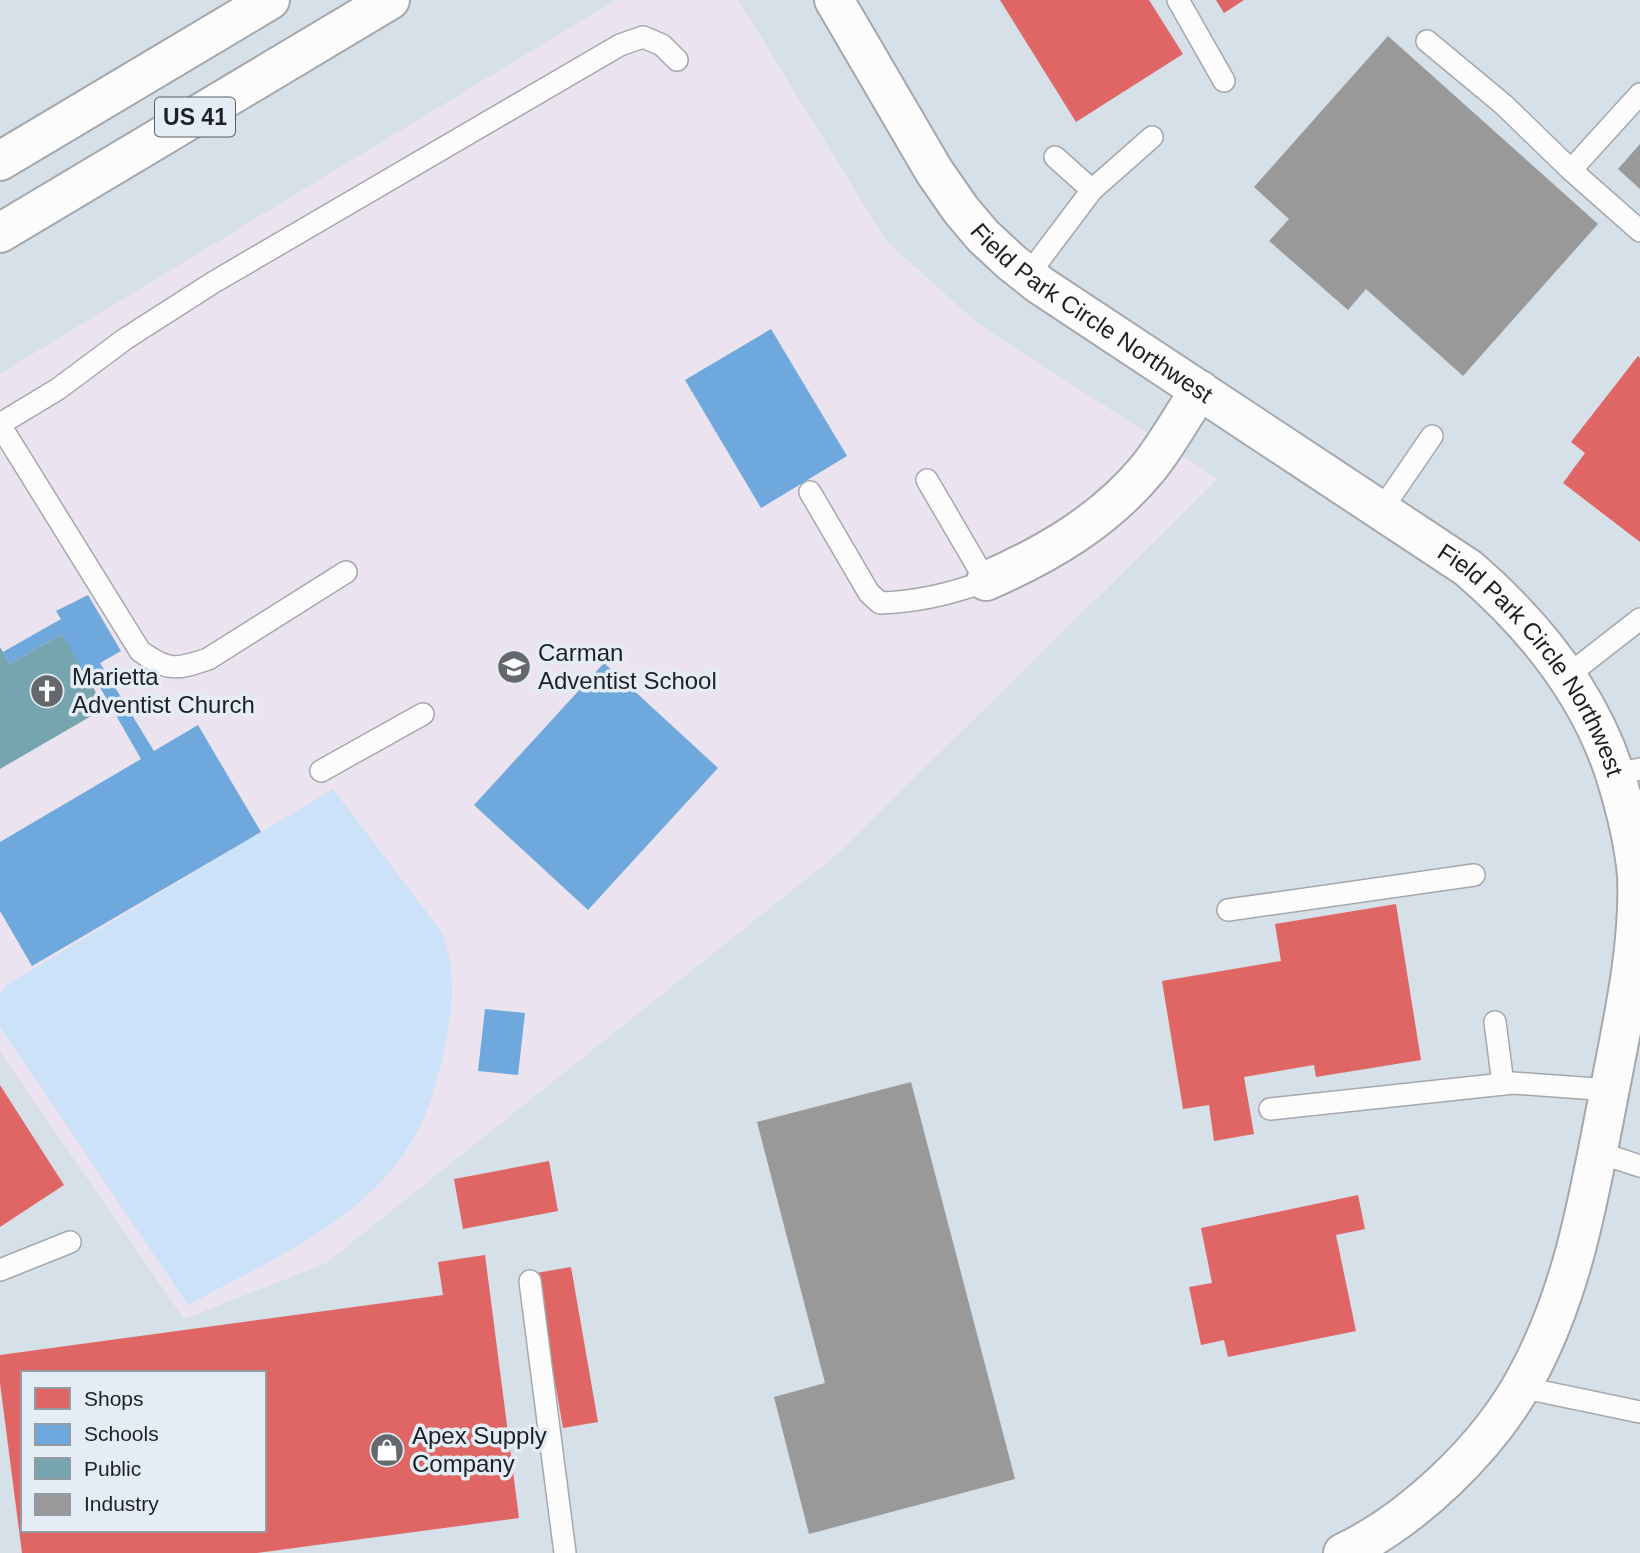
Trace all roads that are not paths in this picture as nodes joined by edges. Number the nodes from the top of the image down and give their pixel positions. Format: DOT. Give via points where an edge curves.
graph roads {
  1 [pos="270,0"];
  2 [pos="390,0"];
  3 [pos="834,0"];
  4 [pos="1178,0"];
  5 [pos="1427,41"];
  6 [pos="677,60"];
  7 [pos="1224,81"];
  8 [pos="1640,94"];
  9 [pos="1152,137"];
  10 [pos="1055,156"];
  11 [pos="0,161"];
  12 [pos="1571,170"];
  13 [pos="1092,190"];
  14 [pos="1640,231"];
  15 [pos="0,233"];
  16 [pos="1028,275"];
  17 [pos="1200,390"];
  18 [pos="0,424"];
  19 [pos="1432,436"];
  20 [pos="927,480"];
  21 [pos="810,492"];
  22 [pos="1381,509"];
  23 [pos="346,572"];
  24 [pos="986,581"];
  25 [pos="1640,619"];
  26 [pos="1567,676"];
  27 [pos="423,714"];
  28 [pos="321,771"];
  29 [pos="1627,771"];
  30 [pos="1474,875"];
  31 [pos="1228,910"];
  32 [pos="1635,980"];
  33 [pos="1495,1022"];
  34 [pos="1503,1084"];
  35 [pos="1610,1090"];
  36 [pos="1270,1110"];
  37 [pos="1597,1152"];
  38 [pos="1640,1166"];
  39 [pos="70,1242"];
  40 [pos="0,1270"];
  41 [pos="530,1281"];
  42 [pos="1520,1387"];
  43 [pos="1640,1412"];
  44 [pos="565,1553"];
  45 [pos="1343,1553"];
  1 -- 11 [label="street, US 41"];
  2 -- 15 [label="street, US 41"];
  3 -- 16 [label="street, Field Park Circle Northwest" via="961,210"];
  4 -- 7 [label="lane"];
  5 -- 12 [label="lane" via="1504,105"];
  6 -- 18 [label="lane" via="662,45 643,37 620,45 214,282"];
  8 -- 12 [label="lane"];
  9 -- 13 [label="lane"];
  10 -- 13 [label="lane"];
  12 -- 14 [label="lane"];
  13 -- 16 [label="lane"];
  16 -- 17 [label="street, Field Park Circle Northwest"];
  17 -- 22 [label="street, Field Park Circle Northwest"];
  17 -- 24 [label="street" via="1149,467 1106,510 1054,548"];
  18 -- 23 [label="lane" via="140,651 159,665 184,668 208,659"];
  19 -- 22 [label="lane"];
  20 -- 24 [label="lane"];
  21 -- 24 [label="lane" via="869,593 880,603 953,594"];
  22 -- 26 [label="street, Field Park Circle Northwest" via="1468,568 1506,601"];
  25 -- 26 [label="lane"];
  26 -- 29 [label="street, Field Park Circle Northwest"];
  27 -- 28 [label="lane"];
  29 -- 32 [label="street, Field Park Circle Northwest" via="1627,820 1637,875"];
  30 -- 31 [label="lane"];
  32 -- 35 [label="street, Field Park Circle Northwest"];
  33 -- 34 [label="lane"];
  34 -- 35 [label="lane"];
  34 -- 36 [label="lane"];
  35 -- 37 [label="street, Field Park Circle Northwest"];
  37 -- 38 [label="lane"];
  37 -- 42 [label="street, Field Park Circle Northwest" via="1566,1287"];
  39 -- 40 [label="lane"];
  41 -- 44 [label="lane"];
  42 -- 43 [label="lane"];
  42 -- 45 [label="street, Field Park Circle Northwest" via="1499,1420 1433,1491"];
}
